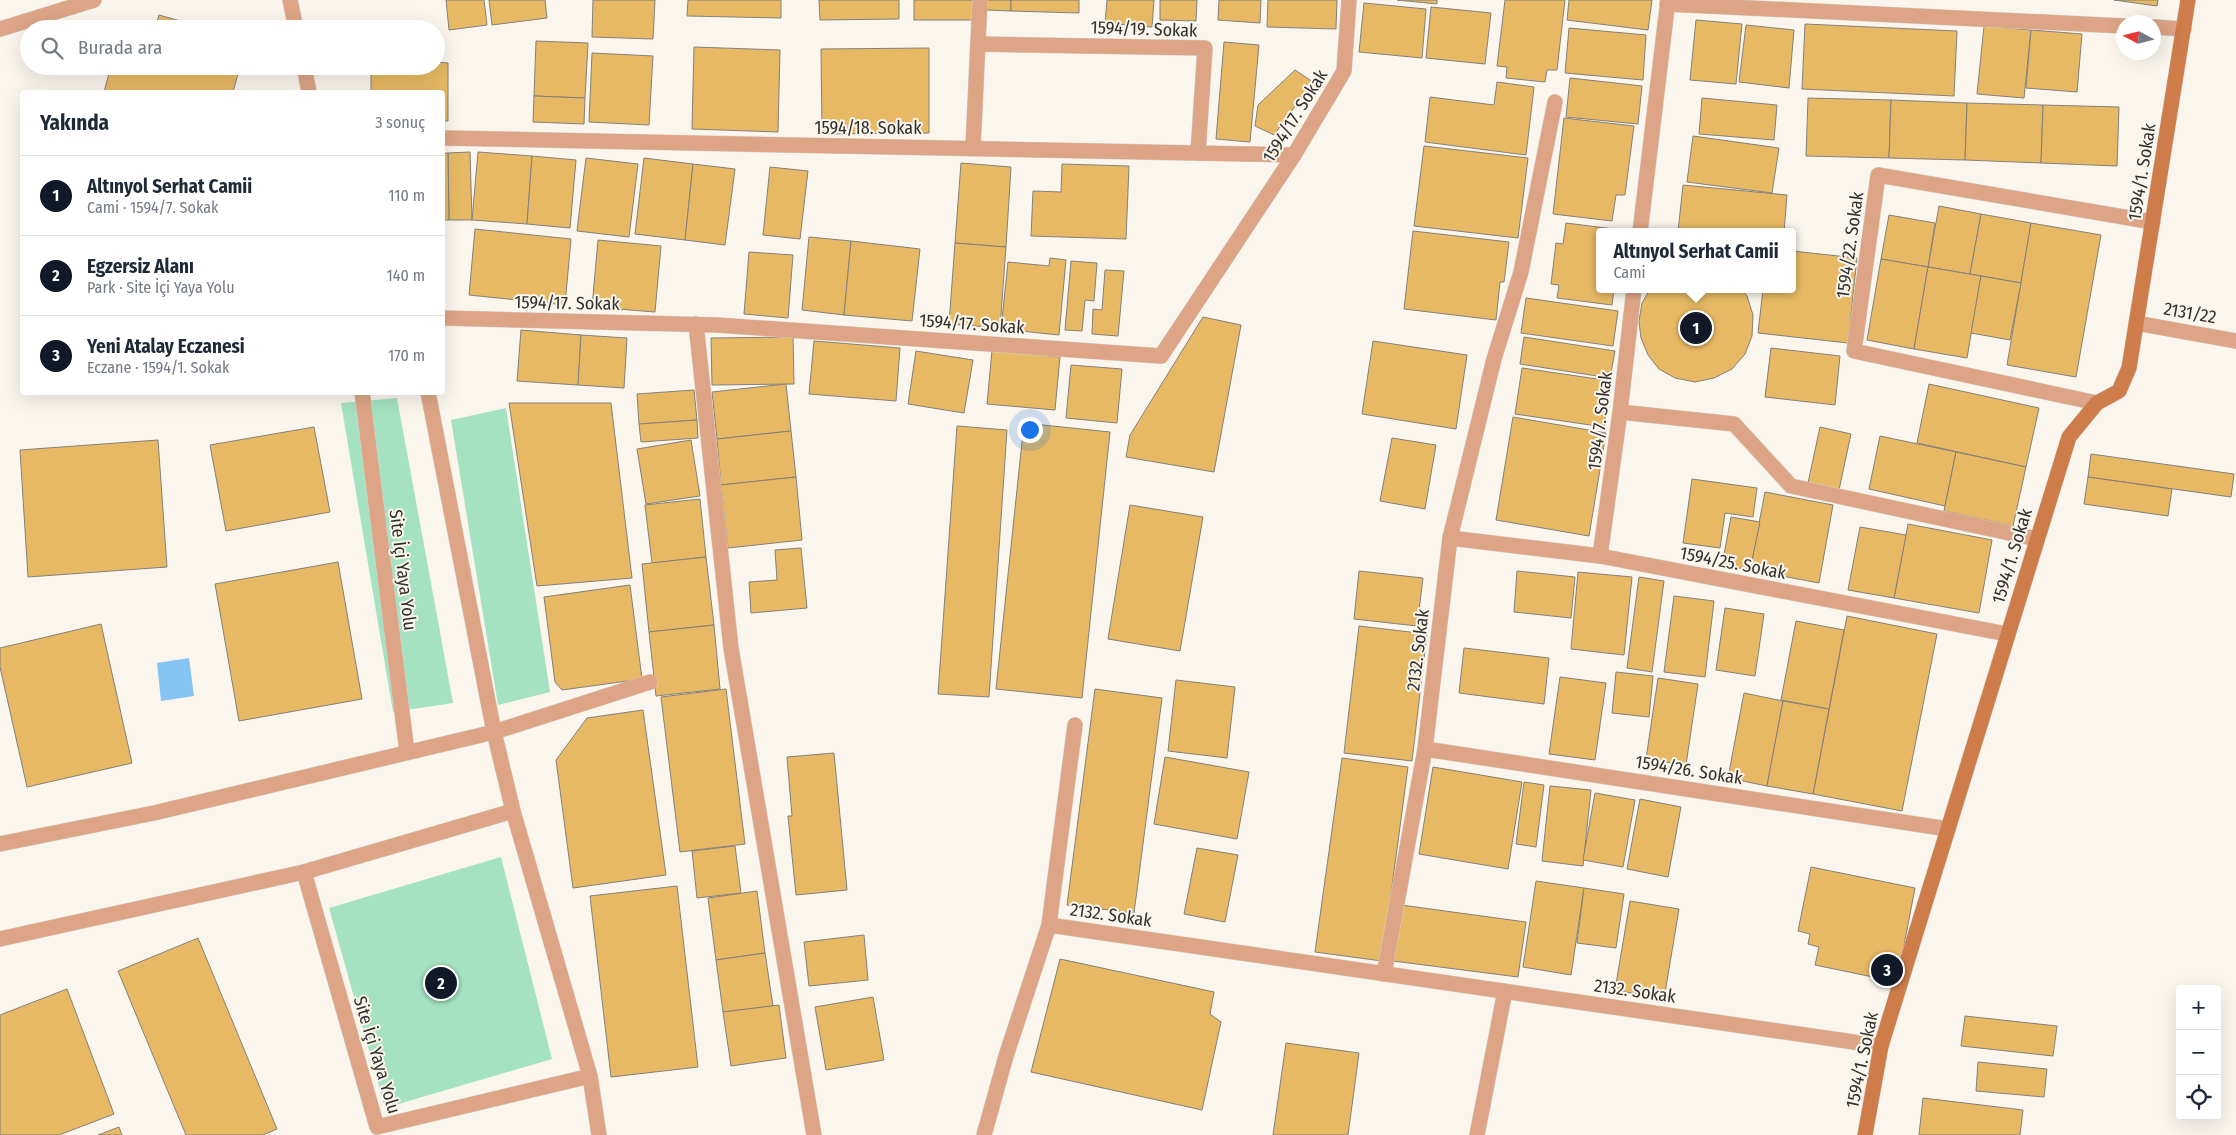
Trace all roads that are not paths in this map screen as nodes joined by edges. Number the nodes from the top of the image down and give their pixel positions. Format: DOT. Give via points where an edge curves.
graph roads {
  1 [pos="94,0"];
  2 [pos="290,0"];
  3 [pos="980,0"];
  4 [pos="1349,0"];
  5 [pos="2188,0"];
  6 [pos="1667,2"];
  7 [pos="29,20"];
  8 [pos="294,20"];
  9 [pos="20,23"];
  10 [pos="2116,26"];
  11 [pos="2161,28"];
  12 [pos="0,29"];
  13 [pos="2184,29"];
  14 [pos="978,44"];
  15 [pos="306,75"];
  16 [pos="309,90"];
  17 [pos="1555,102"];
  18 [pos="445,138"];
  19 [pos="973,147"];
  20 [pos="1198,153"];
  21 [pos="1294,155"];
  22 [pos="2153,222"];
  23 [pos="1640,228"];
  24 [pos="1634,293"];
  25 [pos="445,318"];
  26 [pos="2136,323"];
  27 [pos="696,324"];
  28 [pos="2236,341"];
  29 [pos="362,395"];
  30 [pos="429,395"];
  31 [pos="2098,403"];
  32 [pos="1620,412"];
  33 [pos="1450,538"];
  34 [pos="2037,539"];
  35 [pos="1600,556"];
  36 [pos="2007,634"];
  37 [pos="650,682"];
  38 [pos="1074,725"];
  39 [pos="494,732"];
  40 [pos="1425,749"];
  41 [pos="406,752"];
  42 [pos="513,811"];
  43 [pos="1948,829"];
  44 [pos="0,844"];
  45 [pos="304,872"];
  46 [pos="1049,925"];
  47 [pos="0,939"];
  48 [pos="1384,974"];
  49 [pos="1505,991"];
  50 [pos="1881,1046"];
  51 [pos="590,1076"];
  52 [pos="598,1135"];
  53 [pos="814,1135"];
  54 [pos="984,1135"];
  55 [pos="1477,1135"];
  56 [pos="1865,1135"];
  1 -- 7 [label="street"];
  2 -- 8 [label="street"];
  3 -- 14 [label="street"];
  4 -- 21 [label="street, 1594/17. Sokak" via="1344,71"];
  5 -- 13 [label="street, 1594/1. Sokak"];
  6 -- 10 [label="street"];
  6 -- 23 [label="street"];
  9 -- 12 [label="street"];
  11 -- 13 [label="street"];
  13 -- 22 [label="street, 1594/1. Sokak"];
  14 -- 19 [label="street"];
  14 -- 20 [label="street, 1594/19. Sokak" via="1205,48"];
  15 -- 16 [label="street"];
  17 -- 33 [label="street, 2132. Sokak" via="1520,272 1494,359"];
  18 -- 19 [label="street, 1594/18. Sokak" via="774,147"];
  19 -- 20 [label="street, 1594/18. Sokak"];
  20 -- 21 [label="street, 1594/18. Sokak"];
  21 -- 27 [label="street, 1594/17. Sokak" via="1161,356"];
  22 -- 26 [label="street, 1594/1. Sokak"];
  22 -- 31 [label="street, 1594/22. Sokak" via="1878,175 1854,351"];
  24 -- 32 [label="street, 1594/7. Sokak"];
  25 -- 27 [label="street, 1594/17. Sokak"];
  26 -- 28 [label="street, 2131/22"];
  26 -- 31 [label="street, 1594/1. Sokak" via="2129,368 2119,391"];
  27 -- 53 [label="street" via="731,648"];
  29 -- 41 [label="street, Site İçi Yaya Yolu"];
  30 -- 39 [label="street"];
  31 -- 34 [label="street, 1594/1. Sokak" via="2069,437"];
  32 -- 34 [label="street" via="1734,424 1791,486"];
  32 -- 35 [label="street, 1594/7. Sokak"];
  33 -- 35 [label="street, 1594/25. Sokak"];
  33 -- 40 [label="street, 2132. Sokak"];
  34 -- 36 [label="street, 1594/1. Sokak"];
  35 -- 36 [label="street, 1594/25. Sokak"];
  36 -- 43 [label="street, 1594/1. Sokak"];
  37 -- 39 [label="street"];
  38 -- 46 [label="street"];
  39 -- 41 [label="street"];
  39 -- 42 [label="street"];
  40 -- 43 [label="street, 1594/26. Sokak"];
  40 -- 48 [label="street, 2132. Sokak"];
  41 -- 44 [label="street" via="154,813"];
  42 -- 45 [label="street"];
  42 -- 51 [label="street"];
  43 -- 50 [label="street, 1594/1. Sokak"];
  45 -- 47 [label="street"];
  45 -- 51 [label="street, Site İçi Yaya Yolu" via="377,1127"];
  46 -- 48 [label="street, 2132. Sokak"];
  46 -- 54 [label="street, 2132. Sokak"];
  48 -- 49 [label="street, 2132. Sokak"];
  49 -- 50 [label="street, 2132. Sokak"];
  49 -- 55 [label="street"];
  50 -- 56 [label="street, 1594/1. Sokak"];
  51 -- 52 [label="street"];
}
